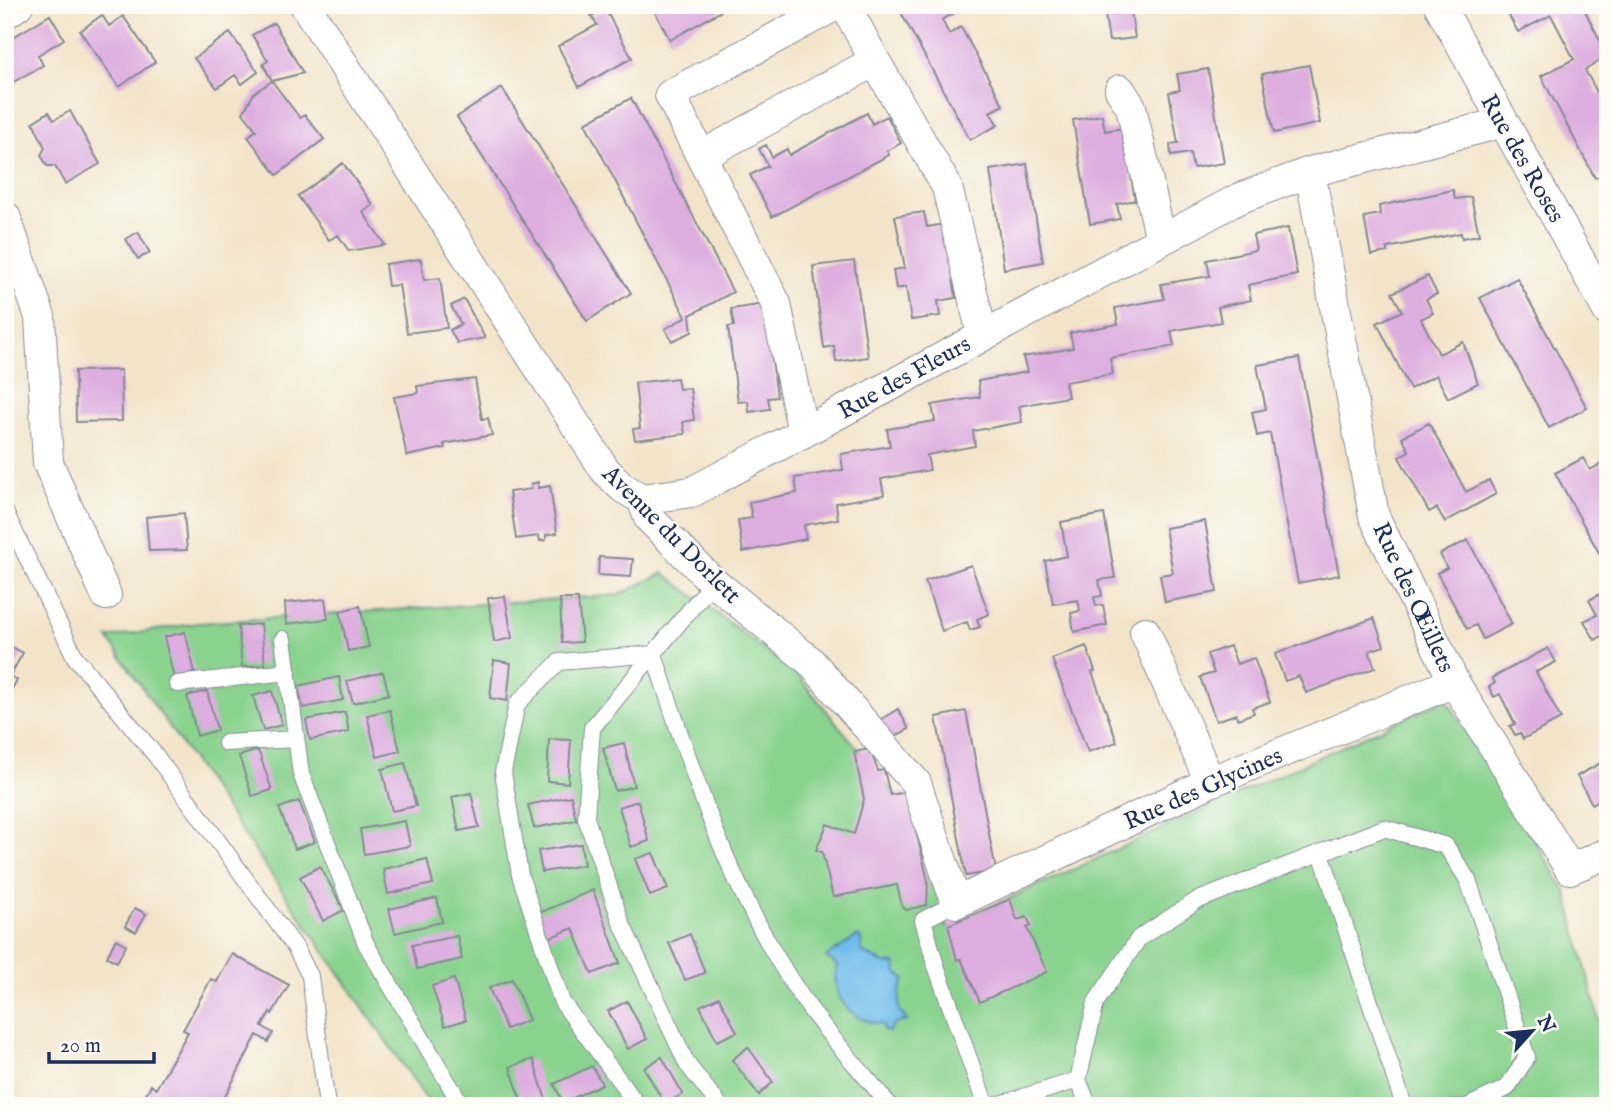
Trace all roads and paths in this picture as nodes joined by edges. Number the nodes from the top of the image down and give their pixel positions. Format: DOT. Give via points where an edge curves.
graph roads {
  1 [pos="18,5"];
  2 [pos="305,5"];
  3 [pos="836,5"];
  4 [pos="845,5"];
  5 [pos="1439,5"];
  6 [pos="5,14"];
  7 [pos="875,61"];
  8 [pos="1120,90"];
  9 [pos="1501,123"];
  10 [pos="703,156"];
  11 [pos="1310,172"];
  12 [pos="5,216"];
  13 [pos="1161,240"];
  14 [pos="1608,311"];
  15 [pos="982,334"];
  16 [pos="803,433"];
  17 [pos="642,499"];
  18 [pos="5,512"];
  19 [pos="714,581"];
  20 [pos="106,595"];
  21 [pos="1145,632"];
  22 [pos="284,639"];
  23 [pos="654,654"];
  24 [pos="288,672"];
  25 [pos="1454,682"];
  26 [pos="177,684"];
  27 [pos="296,739"];
  28 [pos="226,743"];
  29 [pos="1210,782"];
  30 [pos="1321,853"];
  31 [pos="1608,853"];
  32 [pos="956,903"];
  33 [pos="1078,1080"];
  34 [pos="327,1106"];
  35 [pos="462,1106"];
  36 [pos="638,1106"];
  37 [pos="720,1106"];
  38 [pos="890,1106"];
  39 [pos="986,1106"];
  40 [pos="994,1106"];
  41 [pos="1089,1106"];
  42 [pos="1404,1106"];
  43 [pos="1469,1106"];
  1 -- 6 [label="street"];
  2 -- 17 [label="street, Avenue du Dorlett" via="605,470"];
  3 -- 10 [label="street" via="670,95"];
  4 -- 7 [label="street"];
  5 -- 9 [label="street, Rue des Roses"];
  7 -- 10 [label="street"];
  7 -- 15 [label="street" via="947,187"];
  8 -- 13 [label="street" via="1131,107"];
  9 -- 11 [label="street, Rue des Fleurs"];
  9 -- 14 [label="street, Rue des Roses"];
  10 -- 16 [label="street" via="776,304"];
  11 -- 13 [label="street, Rue des Fleurs" via="1238,200"];
  11 -- 25 [label="street, Rue des Œillets" via="1374,516"];
  12 -- 20 [label="street" via="40,317 48,463"];
  13 -- 15 [label="street, Rue des Fleurs"];
  15 -- 16 [label="street, Rue des Fleurs"];
  16 -- 17 [label="street, Rue des Fleurs" via="692,492"];
  17 -- 19 [label="street, Avenue du Dorlett" via="649,518"];
  18 -- 34 [label="lane" via="75,657 156,756 295,947 310,976"];
  19 -- 23 [label="lane"];
  19 -- 32 [label="street, Avenue du Dorlett" via="810,661 916,783"];
  21 -- 29 [label="street"];
  22 -- 24 [label="lane"];
  23 -- 36 [label="lane" via="559,662 517,704 503,772 520,875 562,1002"];
  23 -- 37 [label="lane" via="592,728 586,818 621,922 687,1063"];
  23 -- 38 [label="lane" via="696,787 746,902 803,999"];
  24 -- 26 [label="lane"];
  24 -- 27 [label="lane"];
  25 -- 29 [label="street, Rue des Glycines"];
  25 -- 31 [label="street, Rue des Œillets" via="1570,869"];
  27 -- 28 [label="lane"];
  27 -- 35 [label="lane" via="301,774 366,944"];
  29 -- 32 [label="street, Rue des Glycines"];
  30 -- 33 [label="lane" via="1196,901 1139,938 1096,1002"];
  30 -- 42 [label="lane"];
  30 -- 43 [label="lane" via="1384,828 1447,846 1468,880 1527,1056 1507,1088"];
  32 -- 39 [label="lane" via="923,920"];
  33 -- 40 [label="lane"];
  33 -- 41 [label="lane"];
}
